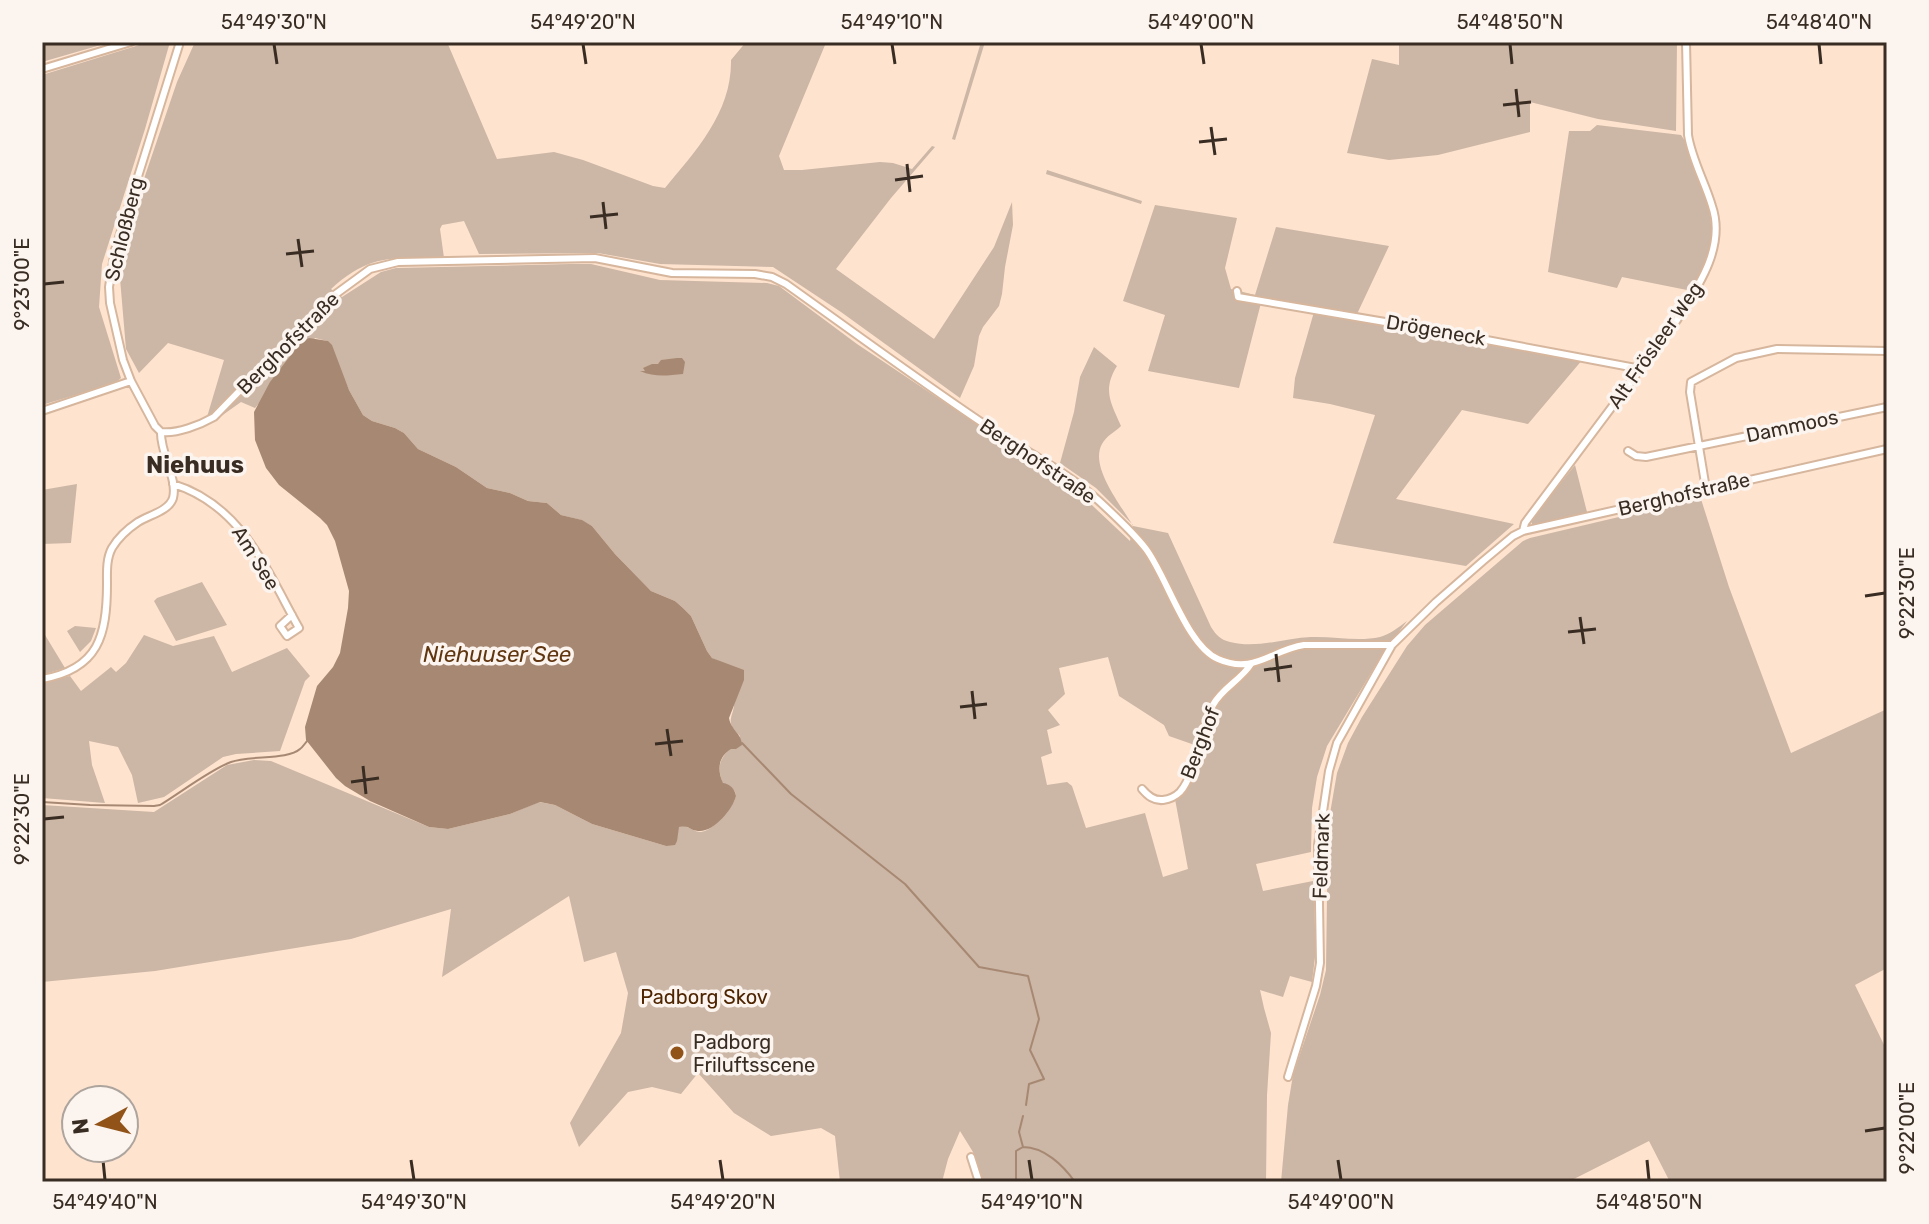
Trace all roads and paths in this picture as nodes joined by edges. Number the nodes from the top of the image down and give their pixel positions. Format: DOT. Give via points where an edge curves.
graph roads {
  1 [pos="131,42"];
  2 [pos="180,42"];
  3 [pos="1686,42"];
  4 [pos="42,69"];
  5 [pos="1237,291"];
  6 [pos="1887,351"];
  7 [pos="1641,369"];
  8 [pos="131,381"];
  9 [pos="1887,407"];
  10 [pos="42,411"];
  11 [pos="161,432"];
  12 [pos="1698,446"];
  13 [pos="1887,449"];
  14 [pos="1628,451"];
  15 [pos="173,484"];
  16 [pos="1706,489"];
  17 [pos="1523,531"];
  18 [pos="292,615"];
  19 [pos="1392,645"];
  20 [pos="1251,664"];
  21 [pos="42,679"];
  22 [pos="1142,789"];
  23 [pos="1288,1077"];
  24 [pos="971,1157"];
  25 [pos="979,1182"];
  1 -- 4 [label="street"];
  2 -- 8 [label="street, Schloßberg" via="111,270 110,303"];
  3 -- 7 [label="street, Alt Frösleer Weg" via="1688,135 1713,208 1715,241 1697,288"];
  5 -- 7 [label="street, Drögeneck" via="1238,297"];
  6 -- 12 [label="street" via="1777,349 1736,358 1691,382"];
  7 -- 17 [label="street, Alt Frösleer Weg"];
  8 -- 10 [label="street"];
  8 -- 11 [label="street, Schloßberg"];
  9 -- 12 [label="street, Dammoos"];
  11 -- 15 [label="street, Schloßberg"];
  11 -- 20 [label="street, Berghofstraße" via="214,417 329,299 385,264 595,258 672,273 772,277 1099,501 1145,547 1205,650 1219,659"];
  12 -- 14 [label="street, Dammoos" via="1646,457"];
  12 -- 16 [label="street"];
  13 -- 16 [label="street, Berghofstraße"];
  15 -- 18 [label="street, Am See" via="210,500 232,519"];
  15 -- 21 [label="street" via="168,507 138,522 112,548 106,619 96,647 73,669"];
  16 -- 17 [label="street, Berghofstraße"];
  17 -- 19 [label="street, Berghofstraße"];
  19 -- 20 [label="street" via="1304,645"];
  19 -- 23 [label="street, Feldmark" via="1337,743 1329,771 1318,845 1320,963"];
  20 -- 22 [label="street, Berghof" via="1213,703 1181,791 1158,800"];
  24 -- 25 [label="street"];
}
